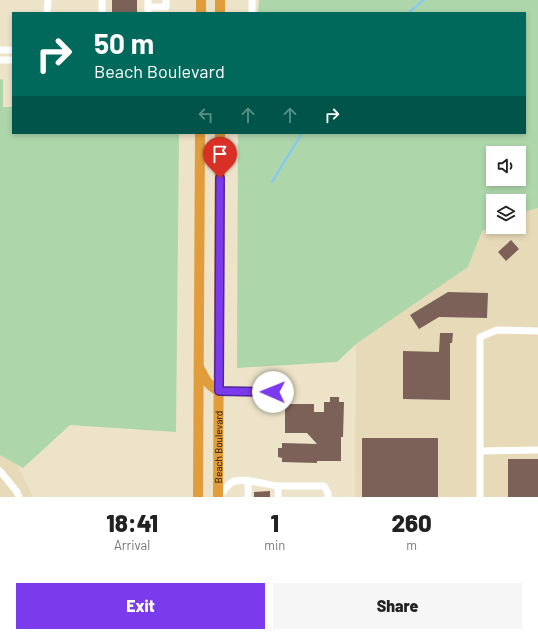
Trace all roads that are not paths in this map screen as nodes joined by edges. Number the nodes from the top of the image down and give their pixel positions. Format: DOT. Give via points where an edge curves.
graph roads {
  1 [pos="48,0"];
  2 [pos="102,0"];
  3 [pos="166,0"];
  4 [pos="201,0"];
  5 [pos="220,0"];
  6 [pos="252,0"];
  7 [pos="148,7"];
  8 [pos="47,12"];
  9 [pos="102,12"];
  10 [pos="201,12"];
  11 [pos="220,12"];
  12 [pos="252,12"];
  13 [pos="0,50"];
  14 [pos="12,50"];
  15 [pos="0,60"];
  16 [pos="12,60"];
  17 [pos="200,134"];
  18 [pos="220,134"];
  19 [pos="538,331"];
  20 [pos="199,366"];
  21 [pos="219,391"];
  22 [pos="288,392"];
  23 [pos="199,403"];
  24 [pos="538,450"];
  25 [pos="480,451"];
  26 [pos="0,471"];
  27 [pos="248,480"];
  28 [pos="278,486"];
  29 [pos="18,497"];
  30 [pos="198,497"];
  31 [pos="218,497"];
  32 [pos="248,497"];
  33 [pos="278,497"];
  34 [pos="328,497"];
  35 [pos="480,497"];
  1 -- 8 [label="street"];
  2 -- 9 [label="street"];
  3 -- 7 [label="street" via="166,7"];
  4 -- 10 [label="highway"];
  5 -- 11 [label="highway"];
  6 -- 12 [label="street"];
  13 -- 14 [label="street"];
  15 -- 16 [label="street"];
  17 -- 20 [label="highway"];
  18 -- 21 [label="highway, Beach Boulevard"];
  19 -- 25 [label="street" via="498,330 480,338"];
  20 -- 21 [label="highway" via="206,382"];
  20 -- 23 [label="highway"];
  21 -- 22 [label="street"];
  21 -- 23 [label="highway" via="210,393"];
  21 -- 31 [label="highway, Beach Boulevard"];
  23 -- 30 [label="highway"];
  24 -- 25 [label="street"];
  25 -- 35 [label="street"];
  26 -- 29 [label="street" via="17,492"];
  27 -- 28 [label="street"];
  27 -- 31 [label="street" via="236,480"];
  27 -- 32 [label="street"];
  28 -- 33 [label="street"];
  28 -- 34 [label="street" via="324,486"];
}
